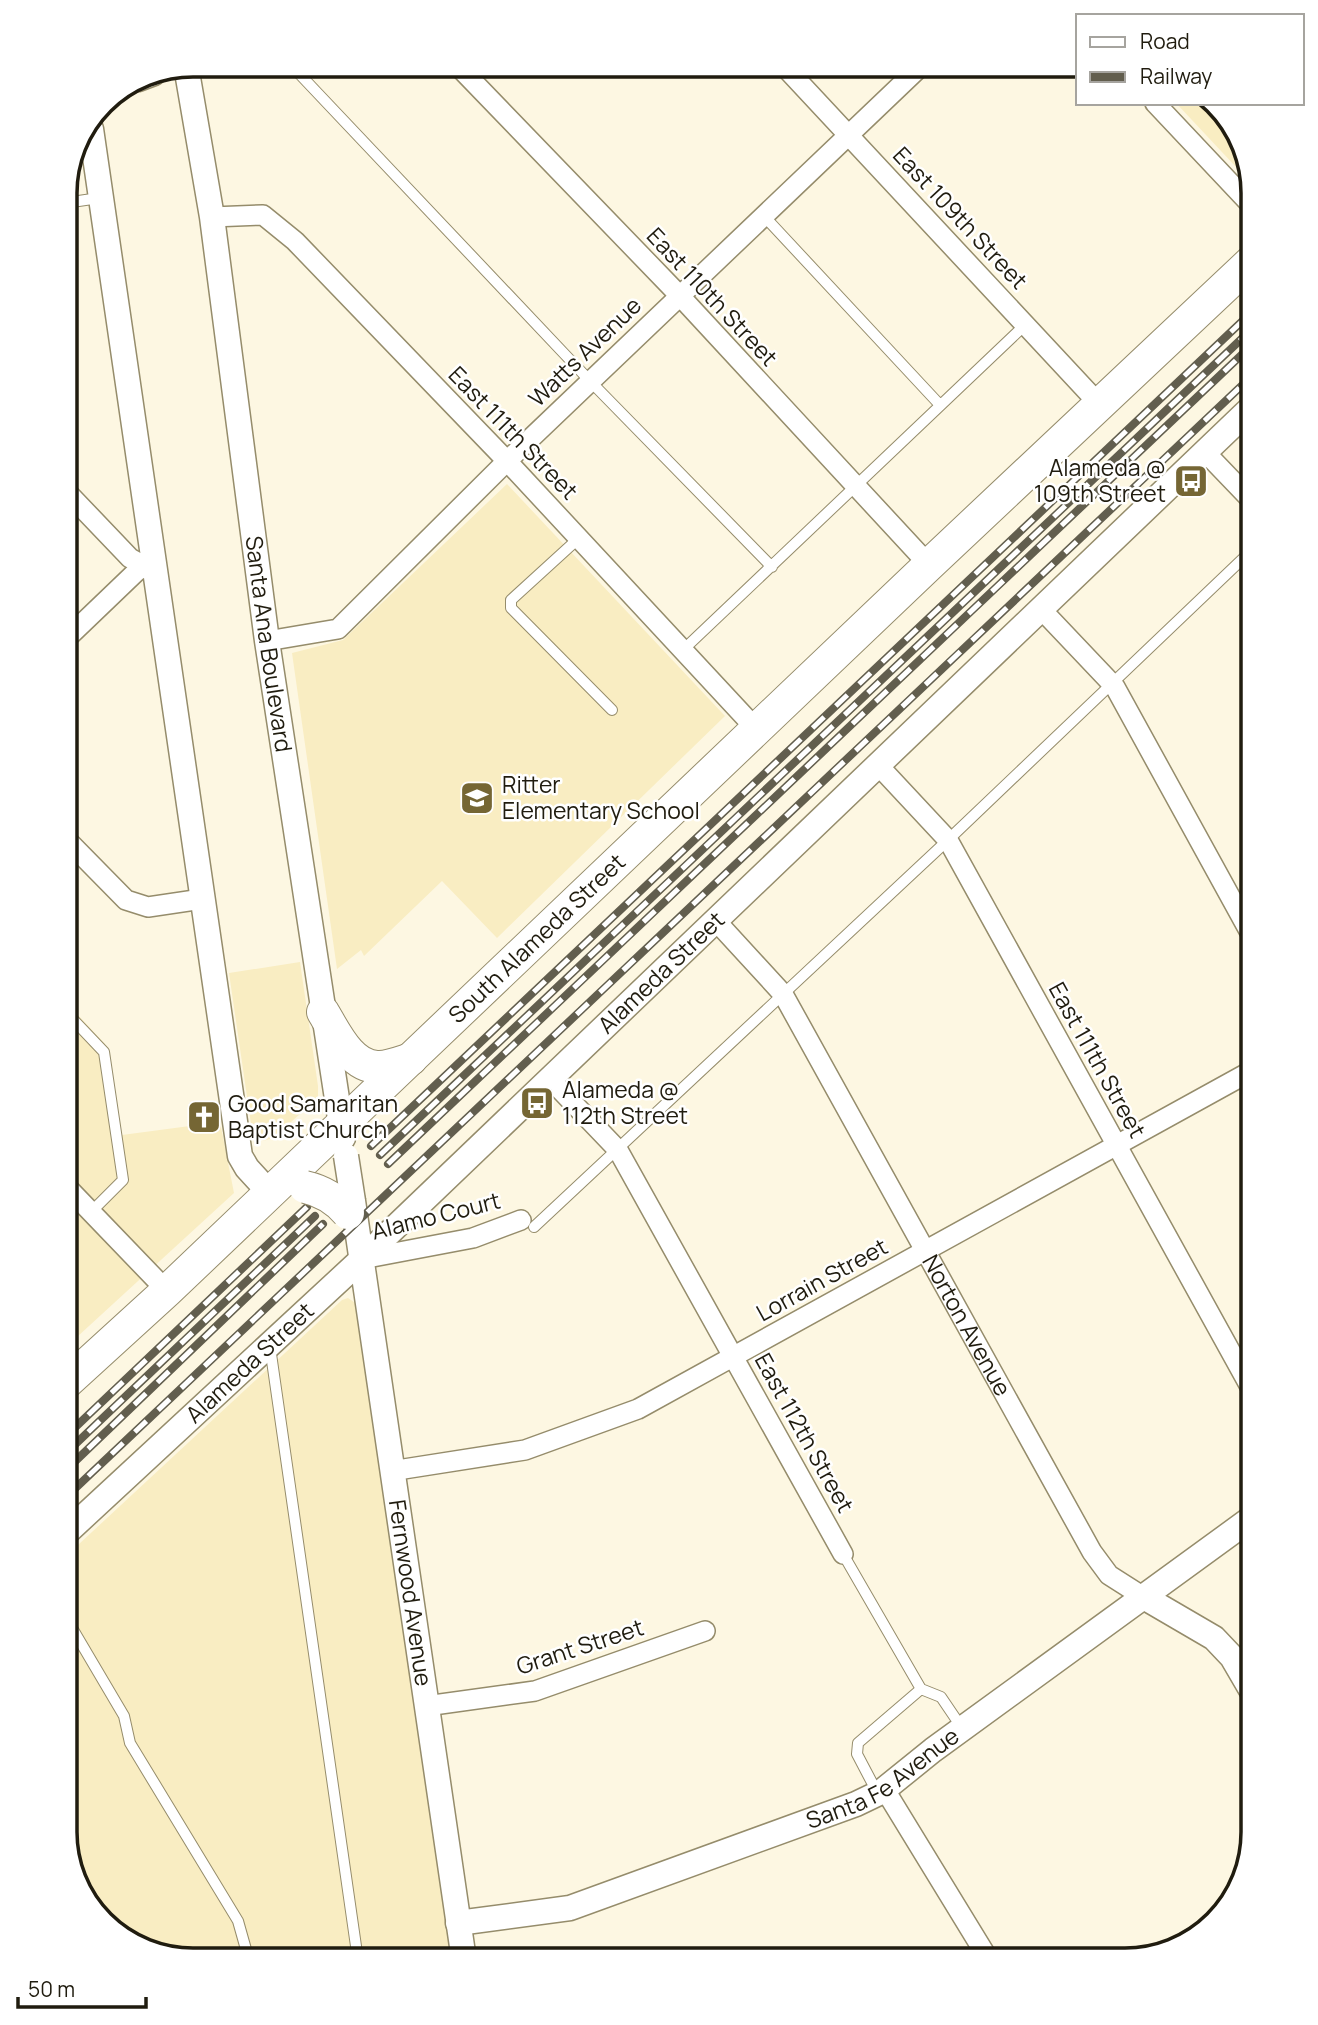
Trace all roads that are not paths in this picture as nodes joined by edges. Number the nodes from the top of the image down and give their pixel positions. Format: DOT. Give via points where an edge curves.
graph roads {
  1 [pos="188,77"];
  2 [pos="302,77"];
  3 [pos="469,77"];
  4 [pos="794,77"];
  5 [pos="909,77"];
  6 [pos="1157,105"];
  7 [pos="848,135"];
  8 [pos="89,141"];
  9 [pos="1241,194"];
  10 [pos="100,198"];
  11 [pos="77,202"];
  12 [pos="764,216"];
  13 [pos="212,217"];
  14 [pos="1241,271"];
  15 [pos="680,296"];
  16 [pos="1026,325"];
  17 [pos="590,381"];
  18 [pos="940,405"];
  19 [pos="1100,405"];
  20 [pos="1241,418"];
  21 [pos="1205,452"];
  22 [pos="507,461"];
  23 [pos="855,485"];
  24 [pos="1241,490"];
  25 [pos="77,502"];
  26 [pos="579,538"];
  27 [pos="1241,560"];
  28 [pos="152,561"];
  29 [pos="929,565"];
  30 [pos="772,566"];
  31 [pos="1041,610"];
  32 [pos="77,628"];
  33 [pos="267,641"];
  34 [pos="683,650"];
  35 [pos="1111,682"];
  36 [pos="612,710"];
  37 [pos="757,730"];
  38 [pos="878,765"];
  39 [pos="948,840"];
  40 [pos="77,851"];
  41 [pos="202,899"];
  42 [pos="1241,916"];
  43 [pos="716,921"];
  44 [pos="783,994"];
  45 [pos="324,1012"];
  46 [pos="77,1024"];
  47 [pos="411,1059"];
  48 [pos="1241,1077"];
  49 [pos="550,1079"];
  50 [pos="343,1141"];
  51 [pos="1116,1146"];
  52 [pos="618,1150"];
  53 [pos="269,1192"];
  54 [pos="77,1197"];
  55 [pos="91,1212"];
  56 [pos="352,1213"];
  57 [pos="528,1224"];
  58 [pos="925,1252"];
  59 [pos="362,1259"];
  60 [pos="167,1291"];
  61 [pos="270,1346"];
  62 [pos="734,1356"];
  63 [pos="1241,1370"];
  64 [pos="77,1373"];
  65 [pos="391,1471"];
  66 [pos="77,1523"];
  67 [pos="1241,1526"];
  68 [pos="843,1554"];
  69 [pos="1142,1597"];
  70 [pos="705,1631"];
  71 [pos="77,1636"];
  72 [pos="1241,1672"];
  73 [pos="921,1689"];
  74 [pos="426,1706"];
  75 [pos="962,1728"];
  76 [pos="881,1792"];
  77 [pos="458,1923"];
  78 [pos="246,1948"];
  79 [pos="356,1948"];
  80 [pos="462,1948"];
  81 [pos="981,1948"];
  1 -- 13 [label="street, Santa Ana Boulevard"];
  2 -- 17 [label="lane"];
  3 -- 15 [label="street, East 110th Street"];
  4 -- 7 [label="street, East 109th Street"];
  5 -- 7 [label="street, Watts Avenue"];
  6 -- 9 [label="street"];
  7 -- 12 [label="street, Watts Avenue"];
  7 -- 16 [label="street, East 109th Street"];
  8 -- 10 [label="street"];
  10 -- 11 [label="lane"];
  10 -- 28 [label="street"];
  12 -- 15 [label="street, Watts Avenue"];
  12 -- 18 [label="lane"];
  13 -- 22 [label="street, East 111th Street" via="263,215 295,241"];
  13 -- 33 [label="street, Santa Ana Boulevard"];
  14 -- 19 [label="main road, South Alameda Street"];
  15 -- 17 [label="street, Watts Avenue"];
  15 -- 23 [label="street, East 110th Street"];
  16 -- 18 [label="lane"];
  16 -- 19 [label="street, East 109th Street"];
  17 -- 22 [label="street, Watts Avenue"];
  17 -- 30 [label="lane"];
  18 -- 23 [label="lane"];
  19 -- 29 [label="main road, South Alameda Street"];
  20 -- 21 [label="street, Alameda Street"];
  21 -- 24 [label="street"];
  21 -- 31 [label="street, Alameda Street"];
  22 -- 26 [label="street, East 111th Street"];
  22 -- 33 [label="street, Watts Avenue" via="338,629"];
  23 -- 29 [label="street, East 110th Street"];
  23 -- 30 [label="lane"];
  25 -- 28 [label="street" via="130,558 139,563"];
  26 -- 34 [label="street, East 111th Street"];
  26 -- 36 [label="lane" via="509,604"];
  27 -- 35 [label="lane"];
  28 -- 32 [label="street"];
  28 -- 41 [label="street"];
  29 -- 37 [label="main road, South Alameda Street"];
  30 -- 34 [label="lane"];
  31 -- 35 [label="street"];
  31 -- 38 [label="street, Alameda Street"];
  33 -- 45 [label="street, Santa Ana Boulevard"];
  34 -- 37 [label="street, East 111th Street"];
  35 -- 39 [label="lane"];
  35 -- 42 [label="street"];
  37 -- 47 [label="main road, South Alameda Street"];
  38 -- 39 [label="street, East 111th Street"];
  38 -- 43 [label="street, Alameda Street"];
  39 -- 44 [label="lane"];
  39 -- 51 [label="street, East 111th Street"];
  40 -- 41 [label="street" via="126,901 148,907"];
  41 -- 53 [label="street" via="240,1156"];
  43 -- 44 [label="street, Norton Avenue"];
  43 -- 49 [label="street, Alameda Street"];
  44 -- 52 [label="lane"];
  44 -- 58 [label="street, Norton Avenue"];
  45 -- 47 [label="main road" via="339,1040 368,1066 381,1068"];
  45 -- 50 [label="street, Santa Ana Boulevard"];
  46 -- 55 [label="lane" via="104,1052 123,1180"];
  47 -- 50 [label="main road, South Alameda Street"];
  48 -- 51 [label="street, Lorrain Street"];
  49 -- 52 [label="street, East 112th Street"];
  49 -- 59 [label="street, Alameda Street"];
  50 -- 53 [label="main road, South Alameda Street"];
  50 -- 56 [label="street, Santa Ana Boulevard, bridge"];
  51 -- 58 [label="street, Lorrain Street"];
  51 -- 63 [label="street, East 111th Street"];
  52 -- 57 [label="lane"];
  52 -- 62 [label="street, East 112th Street"];
  53 -- 56 [label="main road, bridge" via="305,1187 328,1195"];
  53 -- 60 [label="main road, South Alameda Street"];
  54 -- 55 [label="street"];
  55 -- 60 [label="street"];
  56 -- 59 [label="street, Fernwood Avenue"];
  57 -- 59 [label="street, Alamo Court"];
  58 -- 62 [label="street, Lorrain Street"];
  58 -- 69 [label="street, Norton Avenue" via="1092,1552 1109,1576"];
  59 -- 61 [label="street, Alameda Street"];
  59 -- 65 [label="street, Fernwood Avenue"];
  60 -- 64 [label="main road, South Alameda Street"];
  61 -- 66 [label="street, Alameda Street"];
  61 -- 79 [label="lane"];
  62 -- 65 [label="street, Lorrain Street" via="638,1409 525,1450"];
  62 -- 68 [label="street, East 112th Street"];
  65 -- 74 [label="street, Fernwood Avenue"];
  67 -- 69 [label="street, Santa Fe Avenue"];
  68 -- 73 [label="lane, East 112th Street"];
  69 -- 72 [label="street, Norton Avenue" via="1214,1638"];
  69 -- 75 [label="street, Santa Fe Avenue"];
  70 -- 74 [label="street, Grant Street" via="535,1691"];
  71 -- 78 [label="lane" via="124,1716 131,1743 238,1921"];
  73 -- 75 [label="lane" via="941,1697"];
  73 -- 76 [label="lane" via="860,1740 857,1754"];
  74 -- 77 [label="street, Fernwood Avenue"];
  75 -- 76 [label="street, Santa Fe Avenue"];
  76 -- 77 [label="street, Santa Fe Avenue" via="570,1908"];
  76 -- 81 [label="street"];
  77 -- 80 [label="street, Fernwood Avenue"];
}
